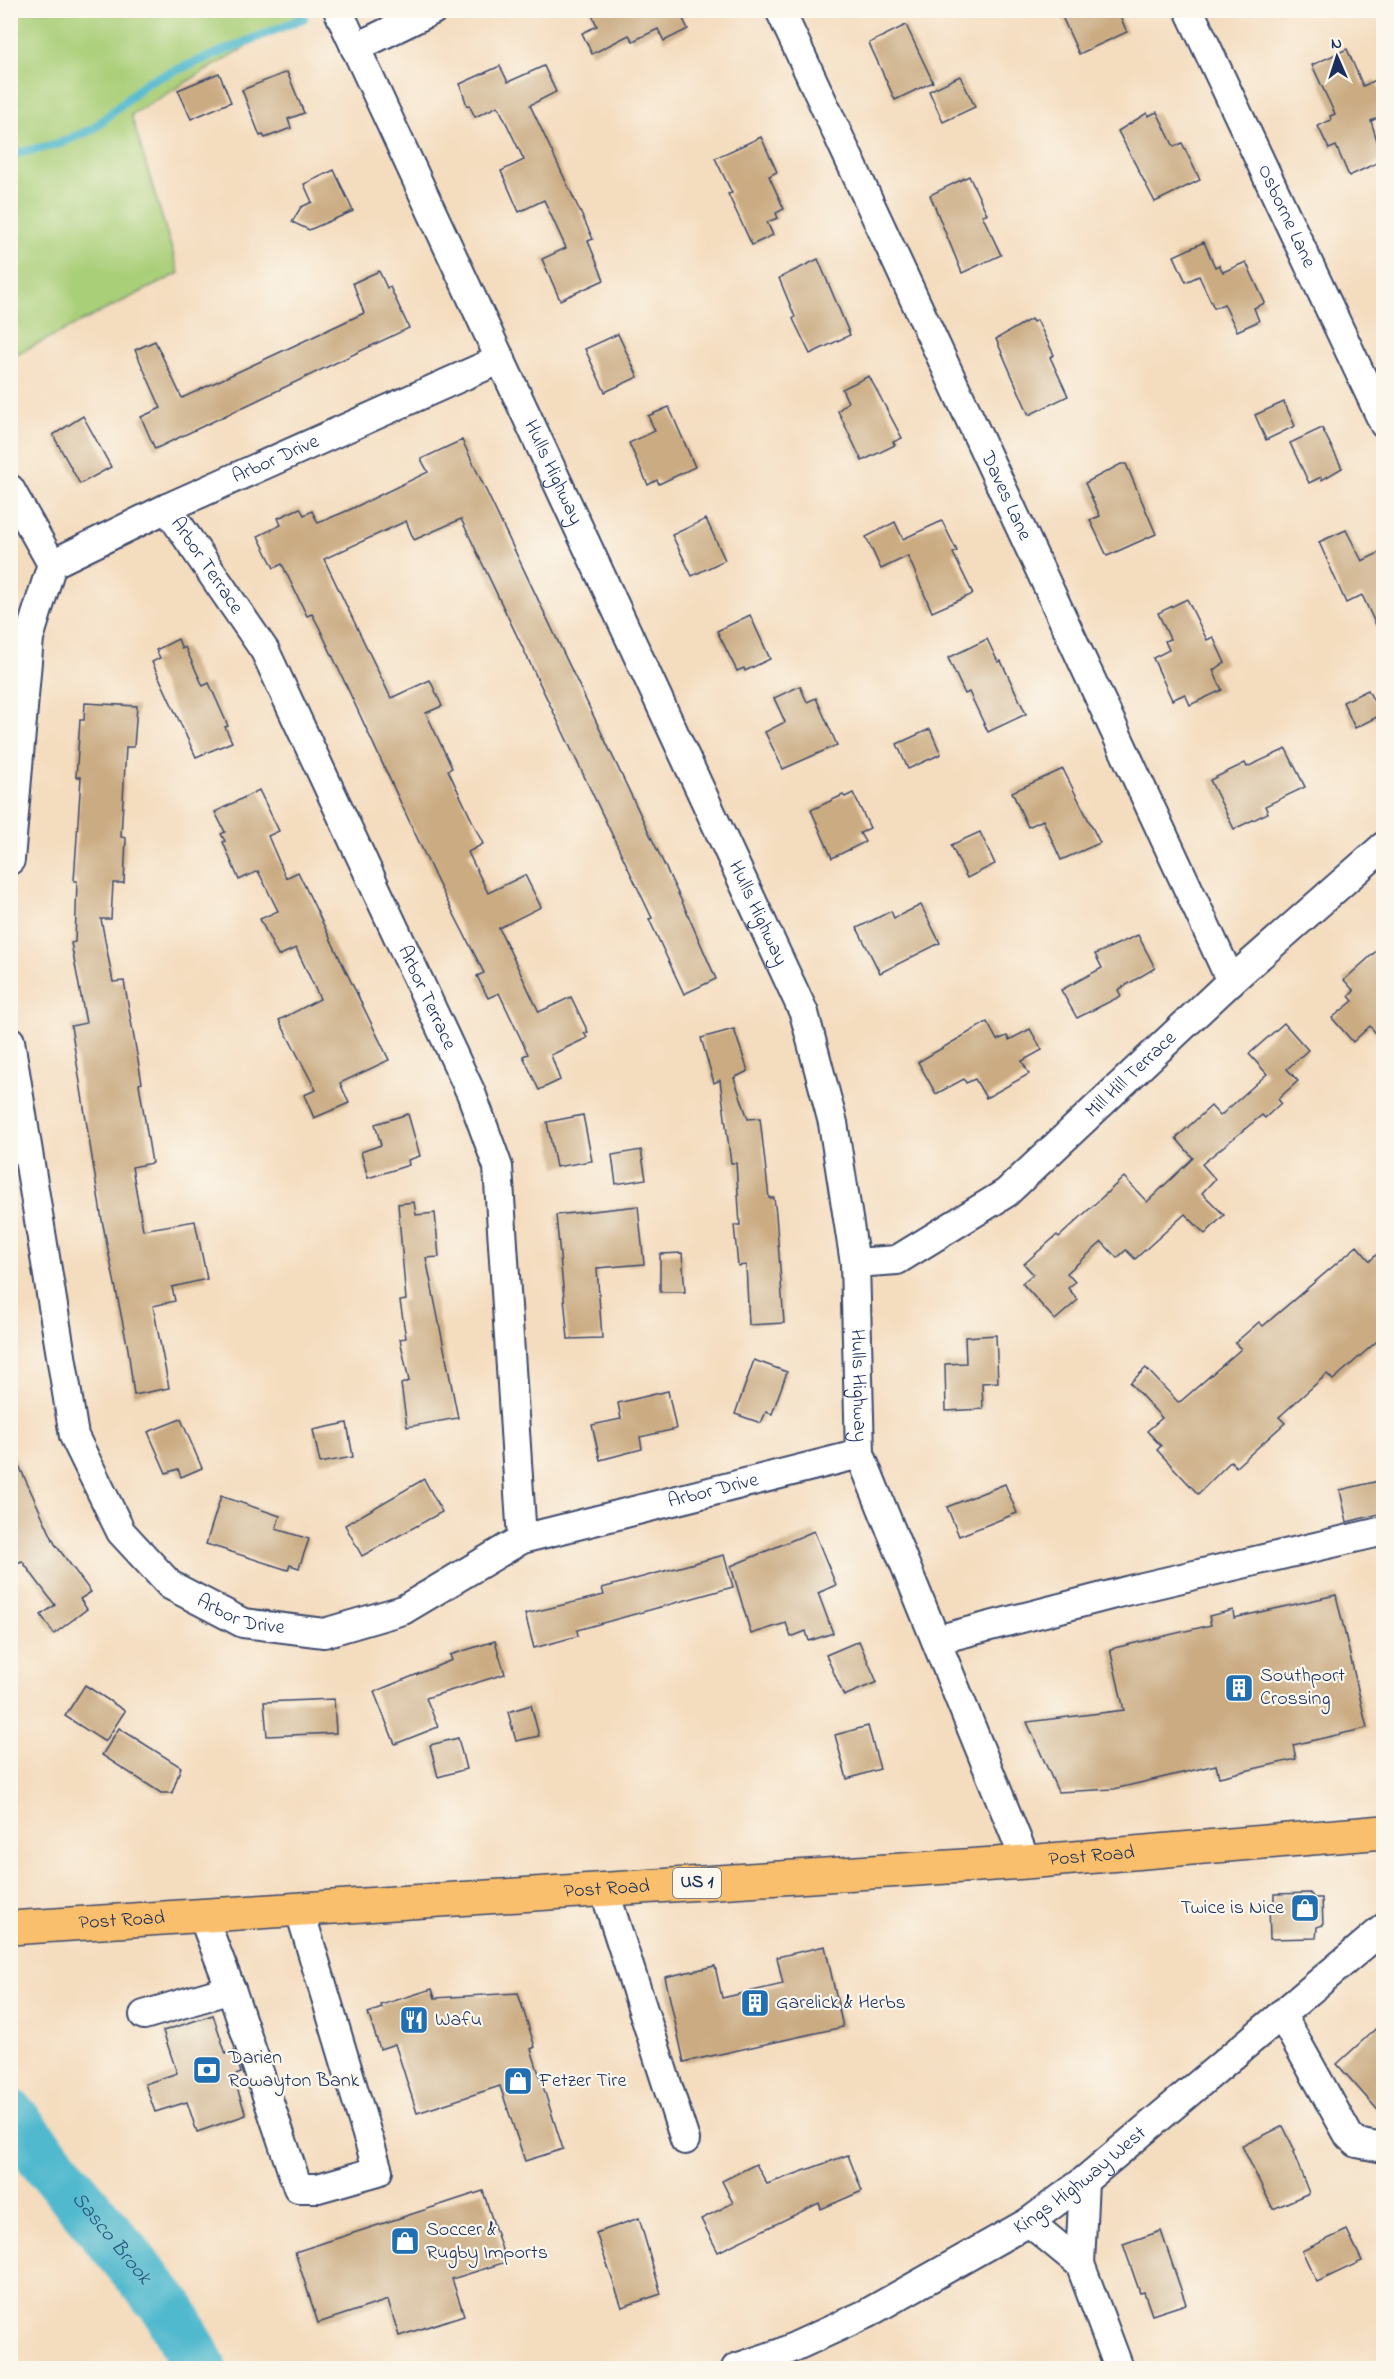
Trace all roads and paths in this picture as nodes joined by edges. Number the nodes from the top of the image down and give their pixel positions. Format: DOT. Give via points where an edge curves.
graph roads {
  1 [pos="338,10"];
  2 [pos="433,10"];
  3 [pos="780,10"];
  4 [pos="1188,10"];
  5 [pos="355,48"];
  6 [pos="501,359"];
  7 [pos="1383,423"];
  8 [pos="10,489"];
  9 [pos="167,508"];
  10 [pos="52,564"];
  11 [pos="1383,846"];
  12 [pos="10,860"];
  13 [pos="1231,981"];
  14 [pos="10,1041"];
  15 [pos="855,1263"];
  16 [pos="860,1454"];
  17 [pos="1383,1531"];
  18 [pos="522,1539"];
  19 [pos="936,1640"];
  20 [pos="1383,1832"];
  21 [pos="1026,1862"];
  22 [pos="604,1888"];
  23 [pos="299,1908"];
  24 [pos="203,1917"];
  25 [pos="10,1928"];
  26 [pos="1383,1928"];
  27 [pos="231,1989"];
  28 [pos="1281,2014"];
  29 [pos="144,2015"];
  30 [pos="685,2140"];
  31 [pos="1383,2148"];
  32 [pos="1084,2181"];
  33 [pos="1029,2222"];
  34 [pos="1080,2264"];
  35 [pos="736,2368"];
  36 [pos="1119,2368"];
  1 -- 5 [label="street, Hulls Highway"];
  2 -- 5 [label="street"];
  3 -- 13 [label="street, Daves Lane"];
  4 -- 7 [label="street, Osborne Lane"];
  5 -- 6 [label="street, Hulls Highway"];
  6 -- 9 [label="street, Arbor Drive"];
  6 -- 15 [label="street, Hulls Highway" via="804,1013 833,1122"];
  8 -- 10 [label="street"];
  9 -- 10 [label="street, Arbor Drive"];
  9 -- 18 [label="street, Arbor Terrace" via="265,651 471,1093 498,1167"];
  10 -- 12 [label="street" via="29,638"];
  11 -- 13 [label="street, Mill Hill Terrace"];
  13 -- 15 [label="street, Mill Hill Terrace" via="1006,1193 897,1260"];
  14 -- 18 [label="street, Arbor Drive" via="74,1436 121,1532 170,1585 243,1623 324,1633 403,1610"];
  15 -- 16 [label="street, Hulls Highway"];
  16 -- 18 [label="street, Arbor Drive"];
  16 -- 19 [label="street, Hulls Highway"];
  17 -- 19 [label="street"];
  19 -- 21 [label="street, Hulls Highway"];
  20 -- 21 [label="main road, Post Road / US 1"];
  21 -- 22 [label="main road, Post Road / US 1"];
  22 -- 23 [label="main road, Post Road / US 1"];
  22 -- 30 [label="street"];
  23 -- 24 [label="main road, Post Road / US 1"];
  23 -- 27 [label="street" via="378,2171 318,2188 298,2188"];
  24 -- 25 [label="main road, Post Road / US 1"];
  24 -- 27 [label="street"];
  26 -- 28 [label="street, Kings Highway West"];
  27 -- 29 [label="street"];
  28 -- 31 [label="street" via="1349,2136 1357,2143"];
  28 -- 32 [label="street, Kings Highway West"];
  32 -- 33 [label="street, Kings Highway West"];
  32 -- 34 [label="street"];
  33 -- 34 [label="street"];
  33 -- 35 [label="street, Kings Highway West" via="866,2314"];
  34 -- 36 [label="street"];
}
